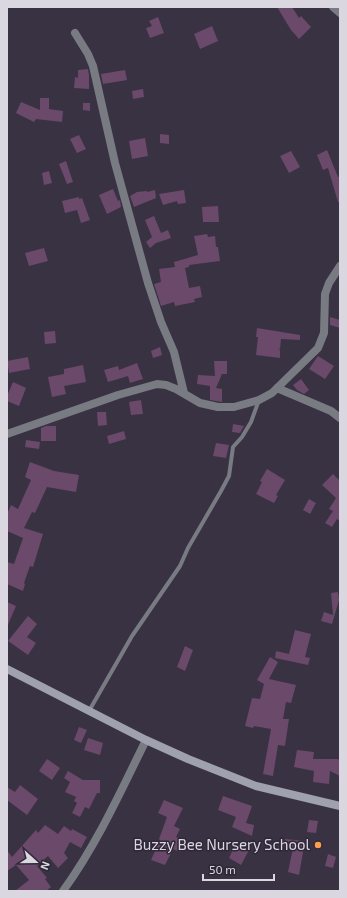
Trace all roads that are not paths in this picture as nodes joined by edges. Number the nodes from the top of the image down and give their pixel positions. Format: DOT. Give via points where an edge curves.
graph roads {
  1 [pos="333,7"];
  2 [pos="340,13"];
  3 [pos="75,33"];
  4 [pos="340,266"];
  5 [pos="277,388"];
  6 [pos="184,394"];
  7 [pos="259,400"];
  8 [pos="340,418"];
  9 [pos="7,434"];
  10 [pos="7,669"];
  11 [pos="89,711"];
  12 [pos="146,740"];
  13 [pos="340,806"];
  14 [pos="63,891"];
  1 -- 2 [label="street"];
  3 -- 6 [label="street" via="93,66 115,163 148,284 174,352"];
  4 -- 5 [label="street" via="329,283 326,294 324,333 318,348"];
  5 -- 7 [label="street"];
  5 -- 8 [label="street" via="331,411"];
  6 -- 7 [label="street" via="200,403 218,407 234,407"];
  6 -- 9 [label="street" via="166,385 157,384"];
  7 -- 11 [label="lane" via="251,422 233,447 229,476 221,492 180,566 132,636"];
  10 -- 11 [label="street"];
  11 -- 12 [label="street"];
  12 -- 13 [label="street" via="256,786"];
  12 -- 14 [label="street" via="108,818"];
}
